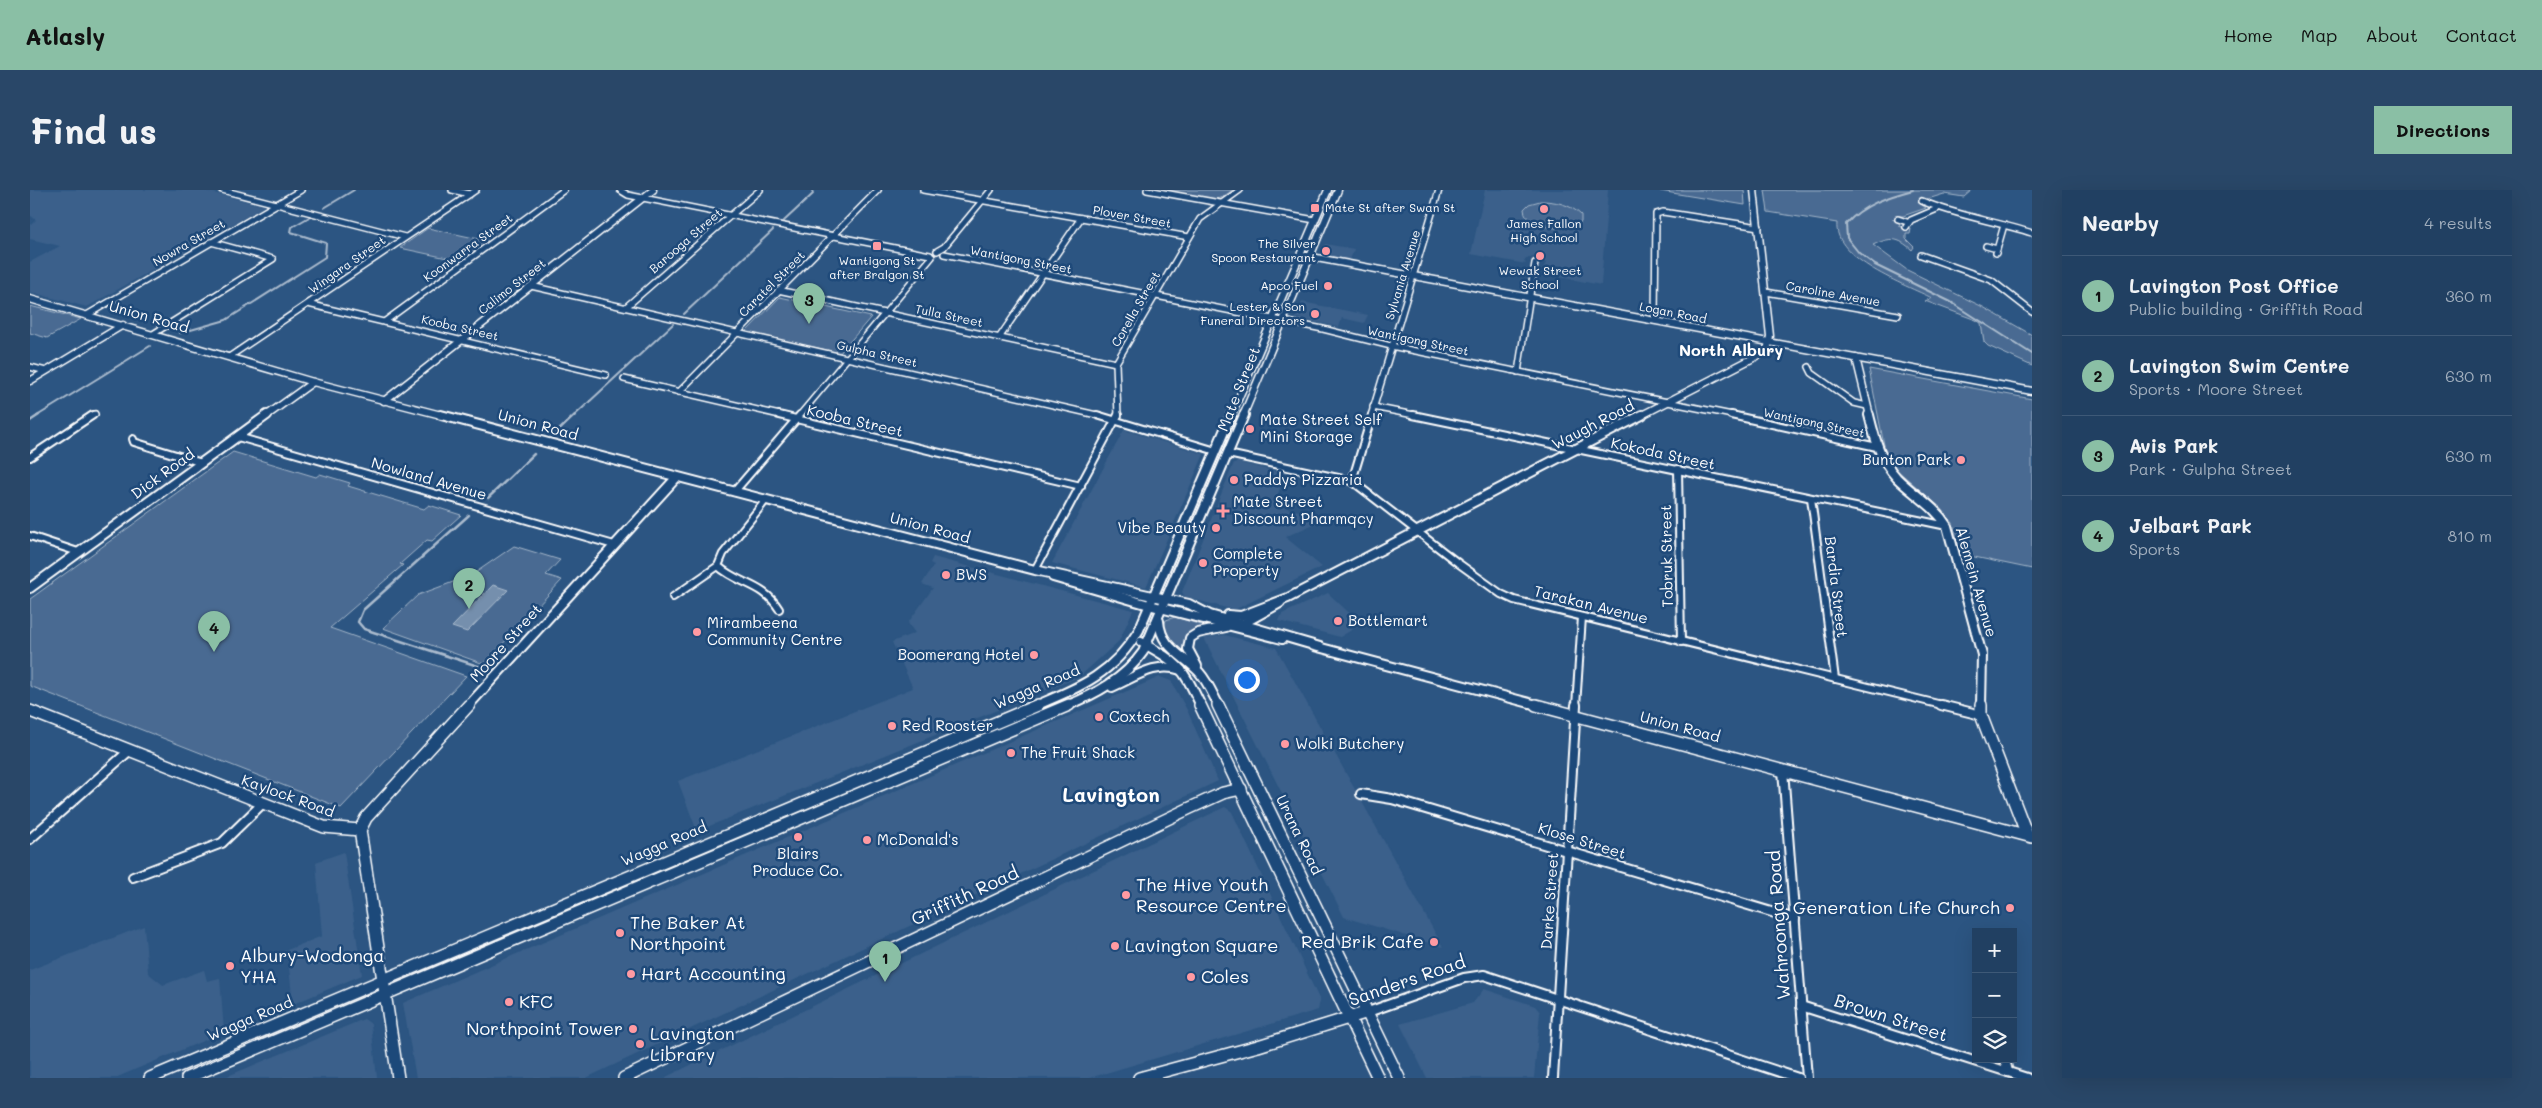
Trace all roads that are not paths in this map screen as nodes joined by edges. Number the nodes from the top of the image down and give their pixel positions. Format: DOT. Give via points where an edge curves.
graph roads {
  1 [pos="222,190"];
  2 [pos="301,190"];
  3 [pos="452,190"];
  4 [pos="476,190"];
  5 [pos="564,190"];
  6 [pos="620,190"];
  7 [pos="653,190"];
  8 [pos="760,190"];
  9 [pos="878,190"];
  10 [pos="923,190"];
  11 [pos="992,190"];
  12 [pos="1147,190"];
  13 [pos="1240,190"];
  14 [pos="1328,190"];
  15 [pos="1338,190"];
  16 [pos="1439,190"];
  17 [pos="1754,190"];
  18 [pos="470,194"];
  19 [pos="643,198"];
  20 [pos="982,200"];
  21 [pos="1922,201"];
  22 [pos="279,203"];
  23 [pos="1221,203"];
  24 [pos="1937,209"];
  25 [pos="732,215"];
  26 [pos="1081,218"];
  27 [pos="1898,219"];
  28 [pos="1315,220"];
  29 [pos="2004,225"];
  30 [pos="1758,227"];
  31 [pos="2032,233"];
  32 [pos="834,235"];
  33 [pos="405,236"];
  34 [pos="1189,237"];
  35 [pos="210,242"];
  36 [pos="1986,246"];
  37 [pos="938,254"];
  38 [pos="1301,255"];
  39 [pos="1921,255"];
  40 [pos="1310,257"];
  41 [pos="1536,263"];
  42 [pos="1043,275"];
  43 [pos="1414,276"];
  44 [pos="531,286"];
  45 [pos="778,290"];
  46 [pos="1766,292"];
  47 [pos="1155,296"];
  48 [pos="1530,298"];
  49 [pos="30,299"];
  50 [pos="308,304"];
  51 [pos="626,307"];
  52 [pos="2032,312"];
  53 [pos="887,313"];
  54 [pos="87,315"];
  55 [pos="1898,315"];
  56 [pos="1272,319"];
  57 [pos="1282,321"];
  58 [pos="1654,321"];
  59 [pos="384,322"];
  60 [pos="122,325"];
  61 [pos="738,332"];
  62 [pos="153,334"];
  63 [pos="999,338"];
  64 [pos="461,340"];
  65 [pos="1770,342"];
  66 [pos="1391,346"];
  67 [pos="229,357"];
  68 [pos="848,358"];
  69 [pos="1856,358"];
  70 [pos="1116,363"];
  71 [pos="30,367"];
  72 [pos="1809,368"];
  73 [pos="46,371"];
  74 [pos="1518,372"];
  75 [pos="606,375"];
  76 [pos="624,379"];
  77 [pos="30,381"];
  78 [pos="313,382"];
  79 [pos="2032,391"];
  80 [pos="679,392"];
  81 [pos="384,400"];
  82 [pos="1668,402"];
  83 [pos="1868,406"];
  84 [pos="1374,407"];
  85 [pos="95,414"];
  86 [pos="795,420"];
  87 [pos="1117,420"];
  88 [pos="238,437"];
  89 [pos="132,439"];
  90 [pos="1877,447"];
  91 [pos="1577,448"];
  92 [pos="1216,451"];
  93 [pos="1228,454"];
  94 [pos="30,457"];
  95 [pos="202,463"];
  96 [pos="1678,470"];
  97 [pos="677,477"];
  98 [pos="1352,482"];
  99 [pos="1081,486"];
  100 [pos="734,492"];
  101 [pos="1811,498"];
  102 [pos="766,500"];
  103 [pos="1947,526"];
  104 [pos="1417,531"];
  105 [pos="30,536"];
  106 [pos="614,545"];
  107 [pos="78,552"];
  108 [pos="718,566"];
  109 [pos="1038,571"];
  110 [pos="30,588"];
  111 [pos="1154,595"];
  112 [pos="672,597"];
  113 [pos="1288,598"];
  114 [pos="1167,599"];
  115 [pos="1189,604"];
  116 [pos="1149,605"];
  117 [pos="780,610"];
  118 [pos="1271,610"];
  119 [pos="1161,614"];
  120 [pos="1582,617"];
  121 [pos="1243,624"];
  122 [pos="1229,626"];
  123 [pos="1138,630"];
  124 [pos="1268,630"];
  125 [pos="1681,642"];
  126 [pos="1146,646"];
  127 [pos="1320,647"];
  128 [pos="1188,678"];
  129 [pos="1204,679"];
  130 [pos="1835,679"];
  131 [pos="1098,692"];
  132 [pos="1031,708"];
  133 [pos="30,711"];
  134 [pos="1577,715"];
  135 [pos="1981,715"];
  136 [pos="1038,719"];
  137 [pos="936,747"];
  138 [pos="130,750"];
  139 [pos="936,761"];
  140 [pos="1783,770"];
  141 [pos="848,784"];
  142 [pos="1258,785"];
  143 [pos="1241,789"];
  144 [pos="1361,794"];
  145 [pos="854,797"];
  146 [pos="263,803"];
  147 [pos="761,821"];
  148 [pos="360,830"];
  149 [pos="766,833"];
  150 [pos="2029,836"];
  151 [pos="30,839"];
  152 [pos="1567,851"];
  153 [pos="133,877"];
  154 [pos="620,881"];
  155 [pos="623,893"];
  156 [pos="1795,919"];
  157 [pos="382,980"];
  158 [pos="385,996"];
  159 [pos="1557,1000"];
  160 [pos="1801,1006"];
  161 [pos="1368,1012"];
  162 [pos="1350,1019"];
  163 [pos="2006,1063"];
  164 [pos="2008,1072"];
  165 [pos="150,1078"];
  166 [pos="187,1078"];
  167 [pos="398,1078"];
  168 [pos="624,1078"];
  169 [pos="1139,1078"];
  170 [pos="1378,1078"];
  171 [pos="1399,1078"];
  172 [pos="1553,1078"];
  173 [pos="1798,1078"];
  174 [pos="1807,1078"];
  175 [pos="2027,1078"];
  1 -- 22 [label="street"];
  2 -- 22 [label="street, Nowra Street"];
  3 -- 18 [label="street"];
  4 -- 18 [label="street, Wingara Street"];
  5 -- 59 [label="street, Koonwarra Street"];
  6 -- 19 [label="street, Wantigong Street"];
  7 -- 19 [label="main road, Calimo Street"];
  8 -- 25 [label="street, Barooga Street"];
  9 -- 32 [label="street, Caratel Street"];
  10 -- 20 [label="street, Plover Street"];
  11 -- 20 [label="street"];
  12 -- 23 [label="street"];
  13 -- 23 [label="street, Corella Street"];
  14 -- 28 [label="main road, Mate Street"];
  15 -- 40 [label="main road, Mate Street"];
  16 -- 43 [label="street, Sylvania Avenue"];
  17 -- 30 [label="main road"];
  18 -- 33 [label="street, Wingara Street"];
  19 -- 25 [label="street, Wantigong Street"];
  19 -- 44 [label="main road, Calimo Street"];
  20 -- 26 [label="street, Plover Street"];
  20 -- 37 [label="street"];
  21 -- 24 [label="street"];
  22 -- 33 [label="street"];
  22 -- 35 [label="street, Nowra Street"];
  23 -- 28 [label="street"];
  23 -- 34 [label="street, Corella Street" via="1201,217"];
  24 -- 27 [label="street" via="1921,214 1907,225"];
  24 -- 29 [label="street"];
  25 -- 32 [label="street, Wantigong Street"];
  25 -- 51 [label="street, Barooga Street"];
  26 -- 34 [label="street, Plover Street"];
  26 -- 42 [label="street"];
  28 -- 38 [label="main road, Mate Street"];
  29 -- 31 [label="street"];
  29 -- 36 [label="street" via="1997,251"];
  30 -- 46 [label="main road"];
  30 -- 58 [label="street" via="1663,212 1656,214"];
  32 -- 37 [label="street, Wantigong Street"];
  32 -- 45 [label="street, Caratel Street"];
  33 -- 50 [label="street, Wingara Street"];
  34 -- 47 [label="street, Corella Street"];
  35 -- 54 [label="street, Nowra Street"];
  35 -- 62 [label="street" via="273,259"];
  37 -- 42 [label="street, Wantigong Street"];
  37 -- 53 [label="street"];
  38 -- 40 [label="main road"];
  38 -- 56 [label="main road, Mate Street"];
  39 -- 52 [label="street" via="1991,280"];
  40 -- 43 [label="main road, Logan Road"];
  40 -- 57 [label="main road, Mate Street"];
  41 -- 48 [label="street"];
  42 -- 47 [label="street, Wantigong Street"];
  42 -- 63 [label="street"];
  43 -- 48 [label="main road, Logan Road"];
  43 -- 66 [label="street, Sylvania Avenue"];
  44 -- 51 [label="street, Gulpha Street"];
  44 -- 64 [label="main road, Calimo Street"];
  45 -- 53 [label="street, Tulla Street"];
  45 -- 61 [label="street, Caratel Street"];
  46 -- 55 [label="street, Caroline Avenue"];
  46 -- 65 [label="main road"];
  47 -- 56 [label="street, Wantigong Street"];
  47 -- 70 [label="street, Corella Street"];
  48 -- 58 [label="main road, Logan Road"];
  48 -- 74 [label="street"];
  49 -- 54 [label="main road, Union Road"];
  50 -- 59 [label="street, Kooba Street"];
  50 -- 67 [label="street, Wingara Street"];
  51 -- 61 [label="street, Gulpha Street"];
  53 -- 63 [label="street, Tulla Street"];
  53 -- 68 [label="street"];
  54 -- 60 [label="main road, Union Road"];
  56 -- 57 [label="street, Wantigong Street"];
  56 -- 92 [label="main road, Mate Street"];
  57 -- 66 [label="street, Wantigong Street"];
  57 -- 93 [label="main road, Mate Street"];
  58 -- 65 [label="main road, Logan Road"];
  59 -- 64 [label="street, Kooba Street"];
  60 -- 62 [label="main road, Union Road"];
  60 -- 73 [label="main road"];
  61 -- 68 [label="street, Gulpha Street"];
  61 -- 80 [label="street, Caratel Street"];
  62 -- 67 [label="main road, Union Road"];
  63 -- 70 [label="street, Tulla Street"];
  64 -- 75 [label="street, Kooba Street"];
  64 -- 81 [label="main road, Calimo Street"];
  65 -- 69 [label="main road, Logan Road"];
  65 -- 82 [label="main road, Waugh Road" via="1764,353"];
  66 -- 74 [label="street, Wantigong Street"];
  66 -- 84 [label="street, Sylvania Avenue"];
  67 -- 78 [label="main road, Union Road"];
  68 -- 86 [label="street"];
  68 -- 87 [label="street, Gulpha Street"];
  69 -- 79 [label="main road, Logan Road"];
  69 -- 83 [label="main road, Alemein Avenue"];
  70 -- 87 [label="street, Corella Street"];
  71 -- 73 [label="street"];
  72 -- 83 [label="street" via="1854,403"];
  73 -- 77 [label="main road"];
  74 -- 82 [label="street, Wantigong Street"];
  76 -- 80 [label="street, Kooba Street"];
  78 -- 81 [label="main road, Union Road"];
  78 -- 88 [label="main road, Dick Road"];
  80 -- 86 [label="street, Kooba Street"];
  81 -- 97 [label="main road, Union Road"];
  82 -- 90 [label="street, Wantigong Street"];
  82 -- 91 [label="main road, Waugh Road"];
  83 -- 90 [label="main road, Alemein Avenue"];
  84 -- 91 [label="street, Kokoda Street"];
  84 -- 98 [label="street, Sylvania Avenue"];
  85 -- 94 [label="street"];
  86 -- 99 [label="street, Kooba Street"];
  86 -- 100 [label="street"];
  87 -- 92 [label="street, Gulpha Street"];
  87 -- 99 [label="street, Corella Street"];
  88 -- 95 [label="main road, Dick Road"];
  88 -- 106 [label="street, Nowland Avenue"];
  89 -- 95 [label="street"];
  90 -- 103 [label="main road, Alemein Avenue" via="1891,472 1935,509"];
  91 -- 96 [label="street, Kokoda Street"];
  91 -- 104 [label="main road, Waugh Road"];
  92 -- 111 [label="main road, Mate Street"];
  93 -- 98 [label="street, Tarakan Avenue"];
  93 -- 114 [label="main road, Mate Street"];
  95 -- 107 [label="main road, Dick Road"];
  96 -- 101 [label="street, Kokoda Street"];
  96 -- 125 [label="street, Tobruk Street"];
  97 -- 100 [label="main road, Union Road"];
  97 -- 106 [label="main road, Moore Street"];
  98 -- 104 [label="street, Tarakan Avenue"];
  99 -- 109 [label="street, Corella Street"];
  100 -- 102 [label="main road, Union Road"];
  101 -- 103 [label="street, Kokoda Street"];
  101 -- 130 [label="street, Bardia Street"];
  102 -- 108 [label="street" via="723,554"];
  102 -- 109 [label="main road, Union Road"];
  103 -- 135 [label="main road, Alemein Avenue" via="1982,655"];
  104 -- 113 [label="main road, Waugh Road"];
  104 -- 120 [label="street, Tarakan Avenue" via="1501,594"];
  105 -- 107 [label="street"];
  106 -- 148 [label="main road, Moore Street" via="371,813"];
  107 -- 110 [label="main road, Dick Road"];
  108 -- 112 [label="street"];
  108 -- 117 [label="street" via="765,590"];
  109 -- 111 [label="main road, Union Road"];
  109 -- 116 [label="main road, Union Road"];
  111 -- 114 [label="main road, Union Road"];
  111 -- 116 [label="main road, Wagga Road"];
  113 -- 115 [label="main road, Waugh Road" via="1238,616"];
  113 -- 118 [label="main road, Waugh Road"];
  114 -- 115 [label="main road, Union Road"];
  114 -- 119 [label="main road, Wagga Road"];
  115 -- 121 [label="main road, Union Road" via="1210,615"];
  116 -- 119 [label="main road, Union Road"];
  116 -- 123 [label="main road, Wagga Road"];
  118 -- 121 [label="main road, Waugh Road"];
  118 -- 124 [label="main road" via="1266,618"];
  119 -- 122 [label="main road, Union Road"];
  119 -- 126 [label="main road, Wagga Road"];
  119 -- 129 [label="main road, Urana Road" via="1163,643 1192,665"];
  120 -- 125 [label="street, Tarakan Avenue"];
  120 -- 134 [label="street, Darke Street"];
  121 -- 122 [label="main road, Waugh Road"];
  121 -- 124 [label="main road, Union Road"];
  122 -- 127 [label="main road, Union Road"];
  122 -- 129 [label="main road, Waugh Road" via="1196,634 1188,641 1189,653"];
  123 -- 126 [label="main road" via="1140,640"];
  123 -- 132 [label="main road, Wagga Road" via="1129,647 1104,674"];
  124 -- 127 [label="main road, Union Road"];
  125 -- 130 [label="street, Tarakan Avenue"];
  126 -- 128 [label="main road" via="1176,663"];
  126 -- 131 [label="main road, Wagga Road" via="1127,672"];
  127 -- 134 [label="main road, Union Road"];
  128 -- 131 [label="main road" via="1176,668 1161,666"];
  128 -- 143 [label="main road"];
  129 -- 142 [label="main road, Urana Road"];
  130 -- 135 [label="street, Tarakan Avenue"];
  131 -- 136 [label="main road, Wagga Road"];
  132 -- 136 [label="main road"];
  132 -- 137 [label="main road, Wagga Road"];
  133 -- 138 [label="main road, Kaylock Road"];
  134 -- 140 [label="main road, Union Road"];
  134 -- 152 [label="street, Darke Street"];
  135 -- 150 [label="main road, Alemein Avenue"];
  136 -- 139 [label="main road, Wagga Road"];
  137 -- 139 [label="main road"];
  137 -- 141 [label="main road, Wagga Road"];
  138 -- 146 [label="main road, Kaylock Road"];
  138 -- 151 [label="street"];
  139 -- 145 [label="main road, Wagga Road"];
  140 -- 150 [label="main road, Union Road"];
  140 -- 156 [label="street, Wahroonga Road"];
  141 -- 145 [label="main road"];
  141 -- 147 [label="main road, Wagga Road"];
  142 -- 143 [label="main road"];
  142 -- 161 [label="main road, Urana Road"];
  143 -- 162 [label="main road"];
  143 -- 168 [label="main road, Griffith Road" via="1188,809"];
  144 -- 152 [label="street, Klose Street" via="1382,796"];
  145 -- 149 [label="main road, Wagga Road"];
  146 -- 148 [label="main road, Kaylock Road" via="324,827"];
  146 -- 153 [label="street" via="222,843"];
  147 -- 149 [label="main road"];
  147 -- 154 [label="main road, Wagga Road"];
  148 -- 157 [label="main road"];
  149 -- 155 [label="main road, Wagga Road"];
  152 -- 156 [label="street, Klose Street"];
  152 -- 159 [label="street, Darke Street"];
  154 -- 155 [label="main road"];
  154 -- 157 [label="main road, Wagga Road"];
  155 -- 158 [label="main road, Wagga Road"];
  156 -- 160 [label="street, Wahroonga Road"];
  157 -- 158 [label="main road"];
  157 -- 165 [label="main road, Wagga Road"];
  158 -- 166 [label="main road, Wagga Road"];
  158 -- 167 [label="main road"];
  159 -- 161 [label="street, Sanders Road" via="1484,975 1473,975"];
  159 -- 172 [label="street, Darke Street"];
  159 -- 173 [label="street, Sanders Road"];
  160 -- 164 [label="street, Brown Street"];
  160 -- 174 [label="street, Wahroonga Road"];
  161 -- 162 [label="main road, Sanders Road"];
  161 -- 171 [label="main road, Urana Road"];
  162 -- 169 [label="main road, Sanders Road"];
  162 -- 170 [label="main road"];
  163 -- 164 [label="street"];
  164 -- 175 [label="street, Brown Street"];
}
